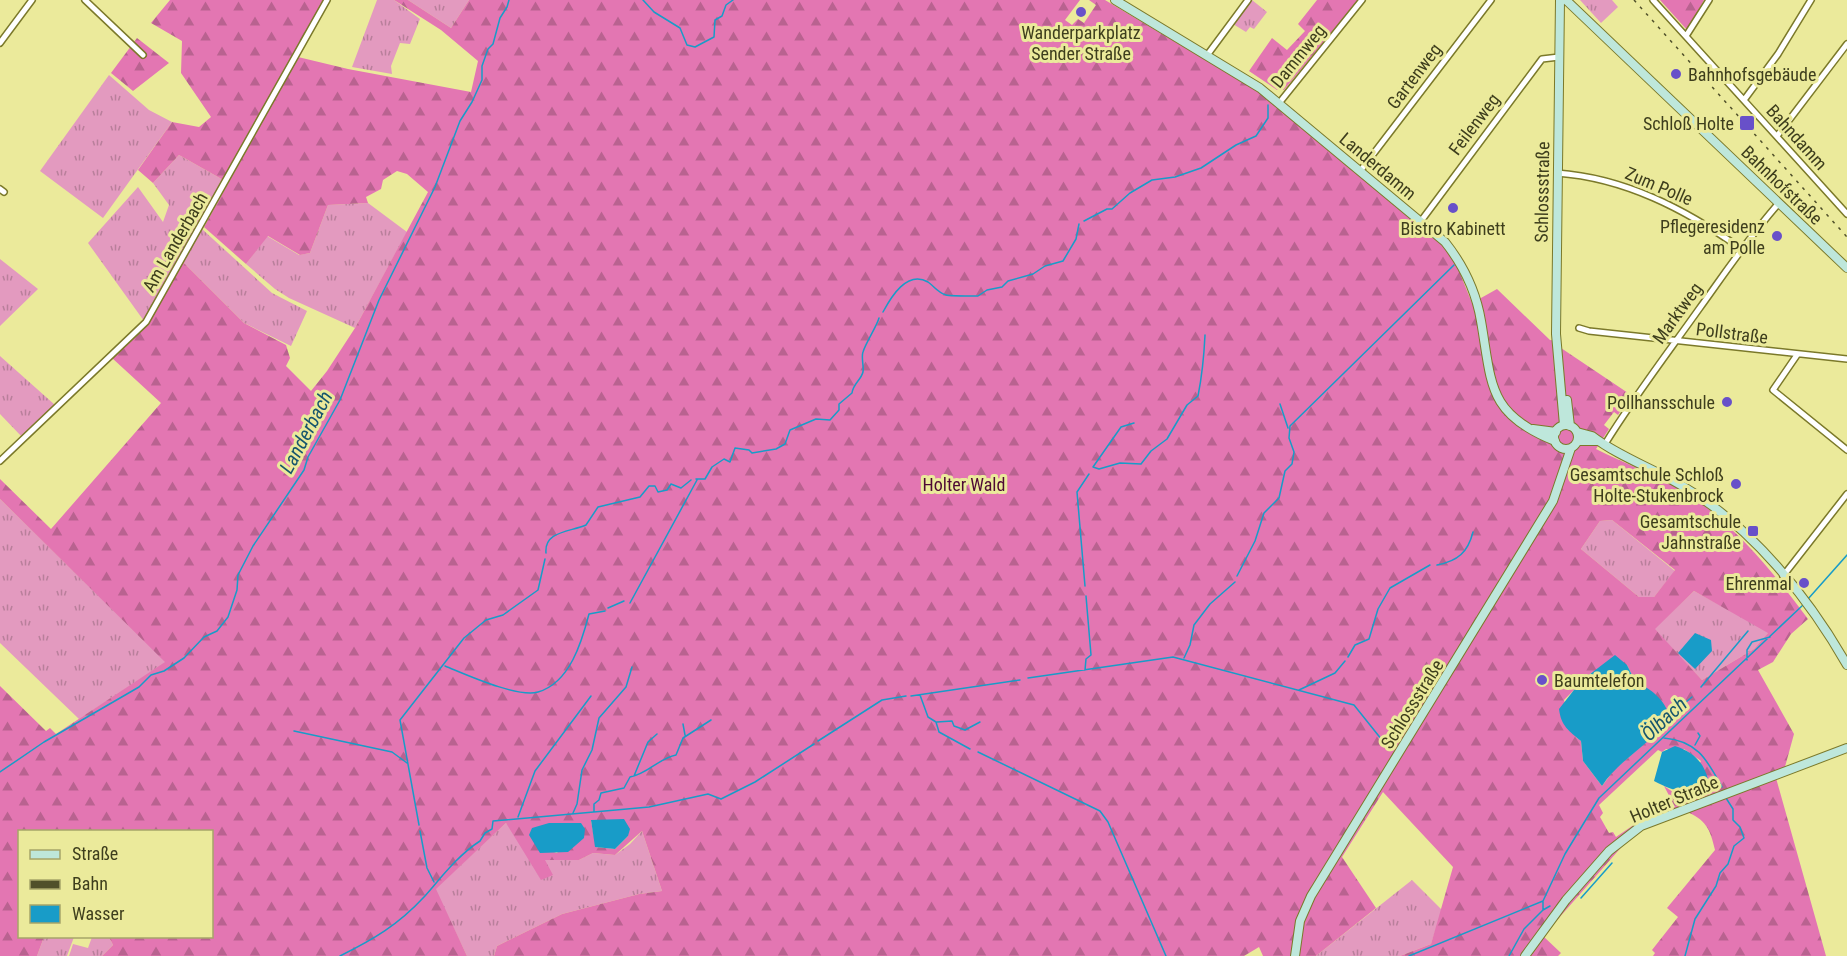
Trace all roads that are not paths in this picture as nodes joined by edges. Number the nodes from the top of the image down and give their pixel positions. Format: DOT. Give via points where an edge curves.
graph roads {
  1 [pos="32,0"];
  2 [pos="85,0"];
  3 [pos="327,0"];
  4 [pos="1115,0"];
  5 [pos="1248,0"];
  6 [pos="1362,0"];
  7 [pos="1491,0"];
  8 [pos="1560,0"];
  9 [pos="1566,0"];
  10 [pos="1653,0"];
  11 [pos="1709,0"];
  12 [pos="1811,0"];
  13 [pos="1686,36"];
  14 [pos="0,43"];
  15 [pos="1847,44"];
  16 [pos="1208,54"];
  17 [pos="143,56"];
  18 [pos="1559,57"];
  19 [pos="1744,100"];
  20 [pos="1280,102"];
  21 [pos="1777,136"];
  22 [pos="1361,170"];
  23 [pos="1557,173"];
  24 [pos="1779,203"];
  25 [pos="1846,211"];
  26 [pos="1421,221"];
  27 [pos="1740,249"];
  28 [pos="1847,268"];
  29 [pos="1579,328"];
  30 [pos="1676,341"];
  31 [pos="1797,356"];
  32 [pos="1847,359"];
  33 [pos="1567,426"];
  34 [pos="1527,428"];
  35 [pos="1556,432"];
  36 [pos="1577,432"];
  37 [pos="1555,441"];
  38 [pos="1578,441"];
  39 [pos="1602,443"];
  40 [pos="1562,448"];
  41 [pos="1571,448"];
  42 [pos="1847,450"];
  43 [pos="0,461"];
  44 [pos="1564,472"];
  45 [pos="1847,494"];
  46 [pos="1783,576"];
  47 [pos="1847,665"];
  48 [pos="1847,748"];
  49 [pos="1295,956"];
  50 [pos="1525,956"];
  1 -- 14 [label="street"];
  2 -- 17 [label="street"];
  3 -- 43 [label="street, Am Landerbach" via="146,322"];
  4 -- 16 [label="main road, Landerdamm"];
  5 -- 16 [label="street"];
  6 -- 20 [label="street, Dammweg"];
  7 -- 22 [label="street, Gartenweg"];
  8 -- 18 [label="main road, Schlossstraße"];
  9 -- 24 [label="main road, Bahnhofstraße"];
  10 -- 13 [label="street, Bahndamm"];
  11 -- 13 [label="street"];
  12 -- 19 [label="street"];
  13 -- 19 [label="street, Bahndamm"];
  15 -- 21 [label="street"];
  16 -- 20 [label="main road, Landerdamm"];
  18 -- 23 [label="main road, Schlossstraße"];
  18 -- 26 [label="street, Feilenweg" via="1542,59"];
  19 -- 21 [label="street, Bahndamm"];
  20 -- 22 [label="main road, Landerdamm"];
  21 -- 25 [label="street, Bahndamm"];
  22 -- 26 [label="main road, Landerdamm"];
  23 -- 27 [label="street, Zum Polle" via="1600,178 1625,186 1685,212"];
  23 -- 33 [label="main road, Schlossstraße" via="1556,334 1561,384 1567,400"];
  24 -- 27 [label="street, Marktweg"];
  24 -- 28 [label="main road, Bahnhofstraße"];
  26 -- 34 [label="main road, Landerdamm" via="1445,242 1469,278 1494,391 1506,411"];
  27 -- 30 [label="street, Marktweg"];
  29 -- 30 [label="street, Pollstraße"];
  30 -- 31 [label="street, Pollstraße"];
  30 -- 39 [label="street, Marktweg"];
  31 -- 32 [label="street, Pollstraße"];
  31 -- 42 [label="street" via="1773,390"];
  33 -- 35 [label="main road"];
  33 -- 36 [label="main road"];
  34 -- 35 [label="main road"];
  34 -- 37 [label="main road, Landerdamm"];
  35 -- 37 [label="main road"];
  36 -- 38 [label="main road"];
  36 -- 39 [label="main road"];
  37 -- 40 [label="main road"];
  38 -- 39 [label="main road"];
  38 -- 41 [label="main road"];
  39 -- 46 [label="main road" via="1700,498 1737,528"];
  40 -- 41 [label="main road"];
  40 -- 44 [label="main road, Schlossstraße"];
  41 -- 44 [label="main road, Schlossstraße"];
  44 -- 49 [label="main road, Schlossstraße" via="1548,511 1311,896 1300,921"];
  45 -- 46 [label="street"];
  46 -- 47 [label="main road"];
  48 -- 50 [label="main road, Holter Straße" via="1641,826 1609,851"];
}
